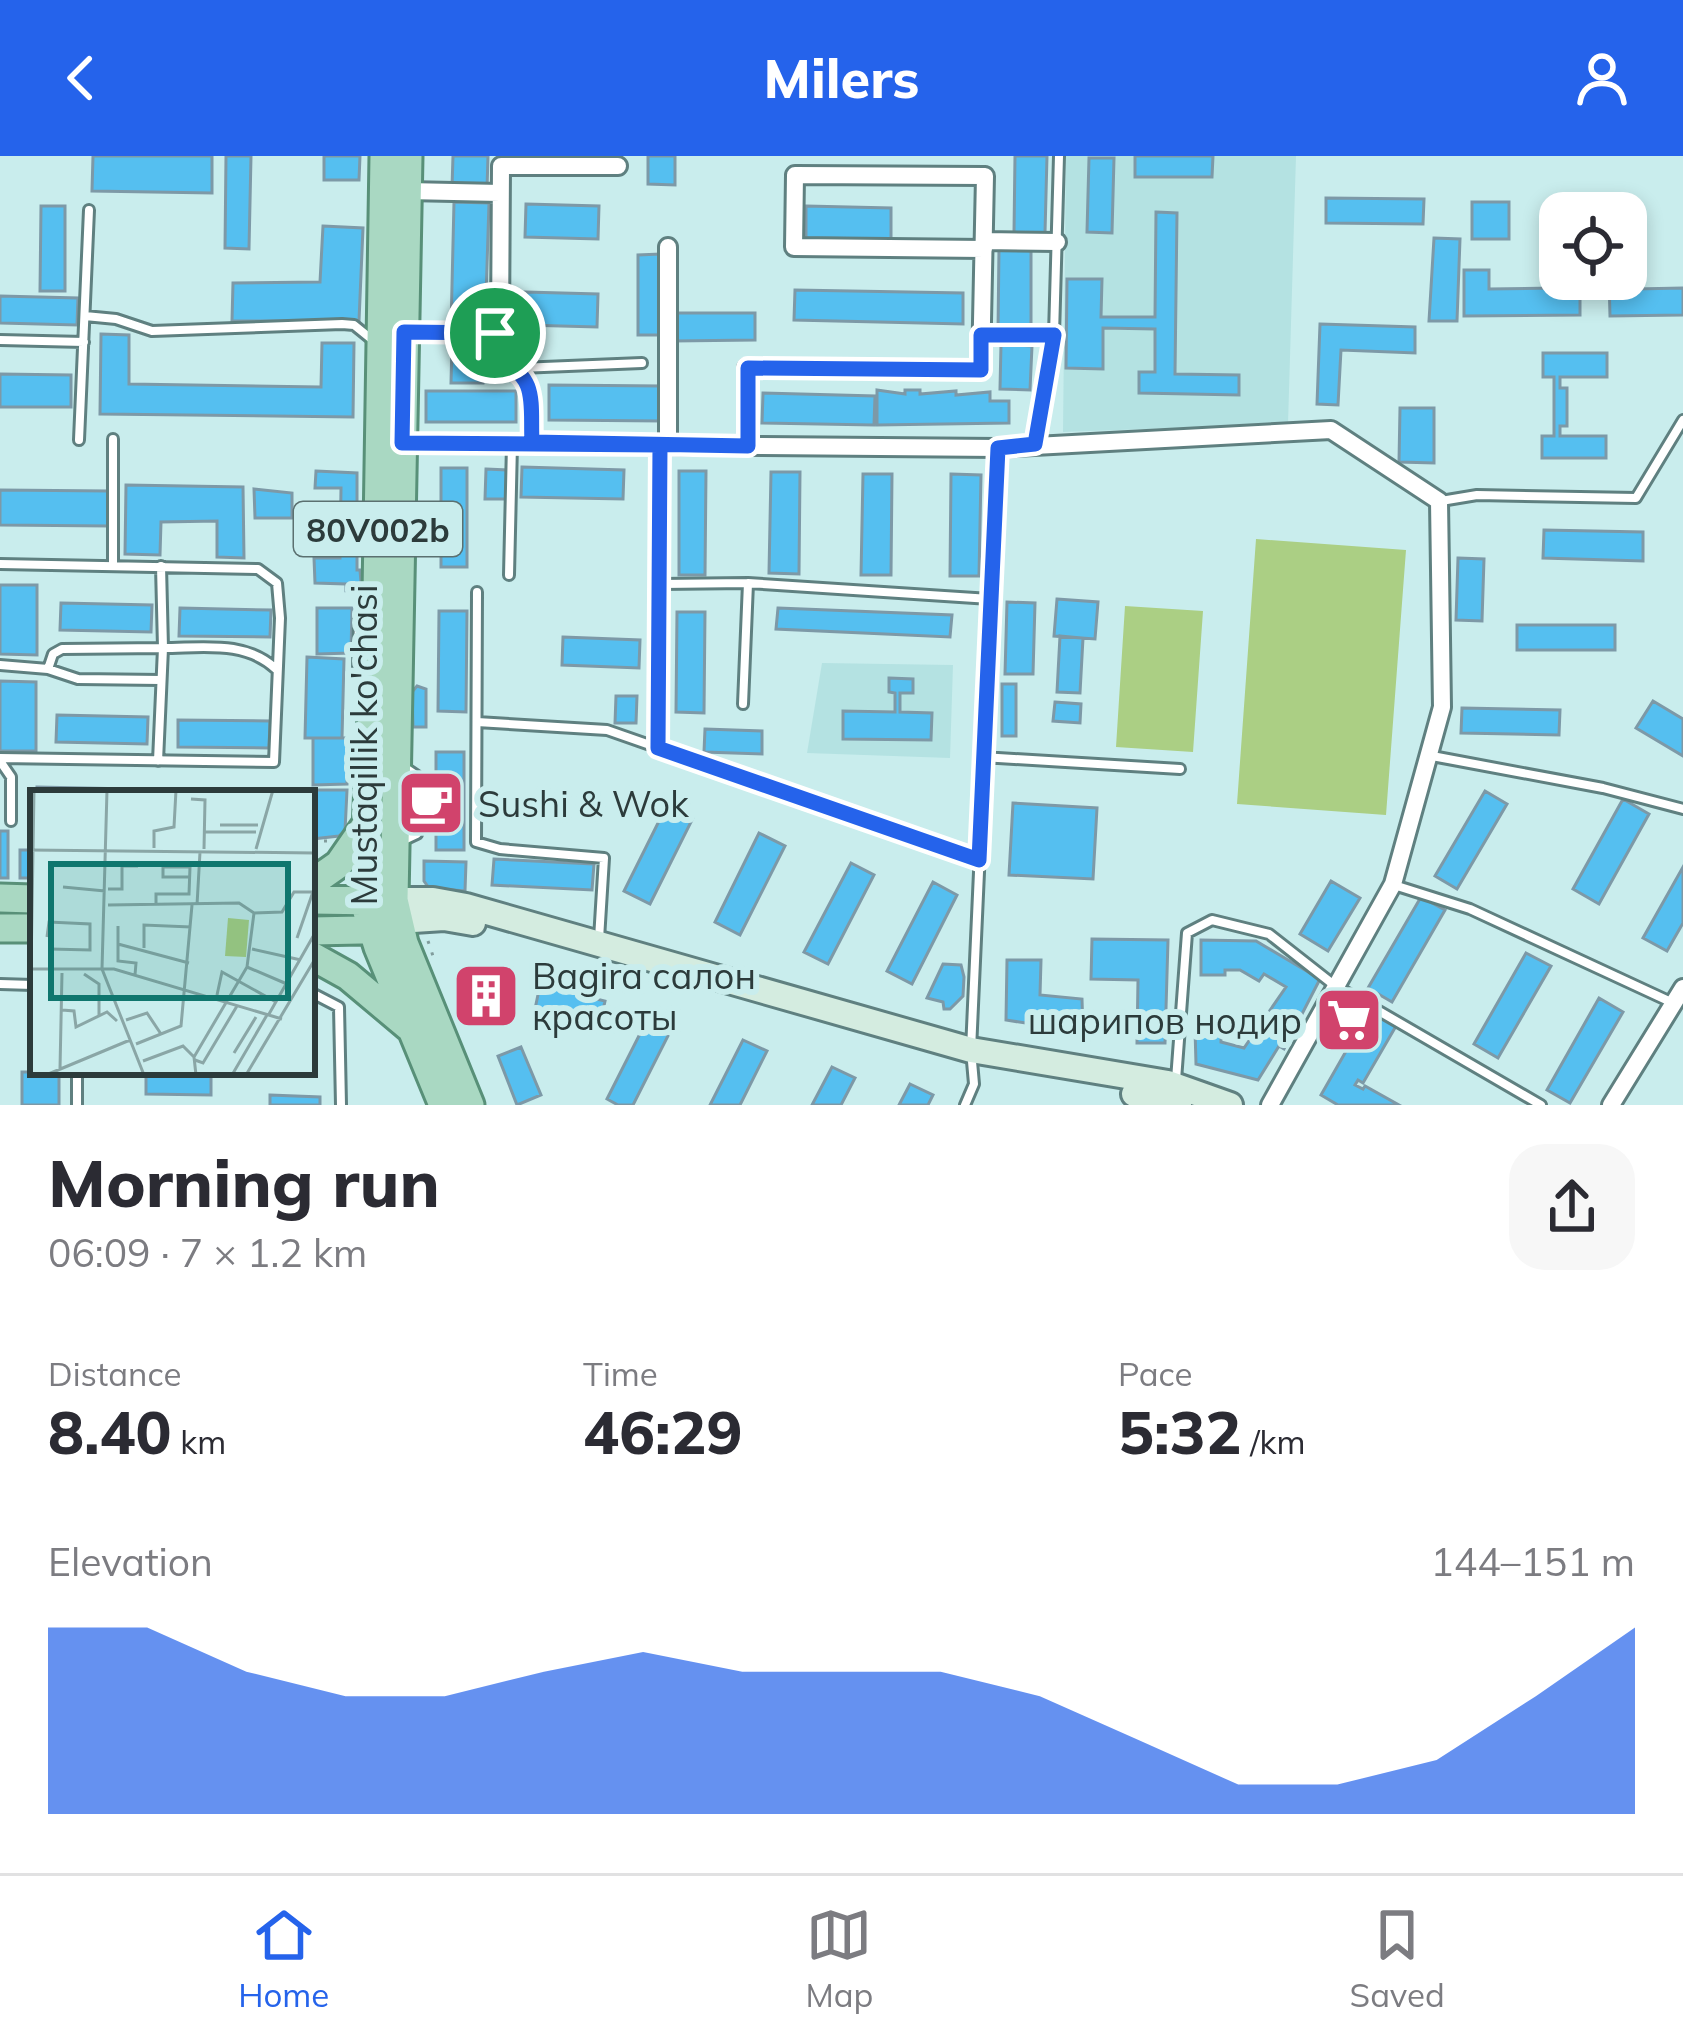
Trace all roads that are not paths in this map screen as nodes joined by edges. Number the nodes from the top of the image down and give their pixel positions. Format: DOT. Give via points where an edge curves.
graph roads {
  1 [pos="384,156"];
  2 [pos="408,156"];
  3 [pos="1059,156"];
  4 [pos="618,166"];
  5 [pos="406,191"];
  6 [pos="500,193"];
  7 [pos="89,210"];
  8 [pos="1057,242"];
  9 [pos="984,245"];
  10 [pos="668,247"];
  11 [pos="85,316"];
  12 [pos="495,333"];
  13 [pos="981,335"];
  14 [pos="1054,335"];
  15 [pos="392,339"];
  16 [pos="0,340"];
  17 [pos="83,342"];
  18 [pos="642,363"];
  19 [pos="518,368"];
  20 [pos="1683,420"];
  21 [pos="79,440"];
  22 [pos="112,440"];
  23 [pos="512,442"];
  24 [pos="532,442"];
  25 [pos="402,443"];
  26 [pos="1035,444"];
  27 [pos="664,445"];
  28 [pos="748,446"];
  29 [pos="998,448"];
  30 [pos="1439,501"];
  31 [pos="0,564"];
  32 [pos="113,566"];
  33 [pos="160,566"];
  34 [pos="509,574"];
  35 [pos="748,583"];
  36 [pos="661,584"];
  37 [pos="477,592"];
  38 [pos="990,599"];
  39 [pos="163,648"];
  40 [pos="0,665"];
  41 [pos="48,669"];
  42 [pos="276,669"];
  43 [pos="161,680"];
  44 [pos="743,704"];
  45 [pos="477,722"];
  46 [pos="658,748"];
  47 [pos="1428,755"];
  48 [pos="982,757"];
  49 [pos="0,759"];
  50 [pos="158,761"];
  51 [pos="1180,769"];
  52 [pos="1683,809"];
  53 [pos="11,821"];
  54 [pos="368,821"];
  55 [pos="979,860"];
  56 [pos="315,881"];
  57 [pos="1393,884"];
  58 [pos="0,898"];
  59 [pos="30,899"];
  60 [pos="315,901"];
  61 [pos="382,912"];
  62 [pos="315,930"];
  63 [pos="598,944"];
  64 [pos="315,958"];
  65 [pos="0,984"];
  66 [pos="30,985"];
  67 [pos="1334,985"];
  68 [pos="315,995"];
  69 [pos="1678,996"];
  70 [pos="412,1030"];
  71 [pos="971,1058"];
  72 [pos="1177,1095"];
  73 [pos="437,1100"];
  74 [pos="341,1105"];
  75 [pos="470,1105"];
  76 [pos="964,1105"];
  77 [pos="1230,1105"];
  78 [pos="1270,1105"];
  79 [pos="1541,1105"];
  80 [pos="1611,1105"];
  1 -- 15 [label="main road, Mustaqillik ko'chasi / 80V002b"];
  2 -- 5 [label="main road, Mustaqillik ko'chasi / 80V002b"];
  3 -- 8 [label="lane"];
  4 -- 6 [label="street" via="501,166"];
  5 -- 6 [label="street"];
  5 -- 15 [label="main road, Mustaqillik ko'chasi / 80V002b"];
  6 -- 12 [label="street" via="502,319"];
  7 -- 11 [label="lane"];
  8 -- 9 [label="street"];
  8 -- 14 [label="lane"];
  9 -- 9 [label="street" via="794,247 795,175 986,176"];
  9 -- 13 [label="street"];
  10 -- 27 [label="street"];
  11 -- 15 [label="lane" via="152,331 342,324"];
  11 -- 17 [label="lane"];
  12 -- 15 [label="street"];
  12 -- 19 [label="lane" via="499,362"];
  13 -- 14 [label="street"];
  13 -- 28 [label="street" via="981,370 748,368"];
  14 -- 26 [label="lane"];
  15 -- 25 [label="main road, Mustaqillik ko'chasi / 80V002b"];
  15 -- 54 [label="main road, Mustaqillik ko'chasi / 80V002b"];
  16 -- 17 [label="lane"];
  17 -- 21 [label="lane"];
  18 -- 19 [label="lane"];
  19 -- 24 [label="lane" via="529,382"];
  20 -- 30 [label="lane" via="1636,498"];
  22 -- 32 [label="lane"];
  23 -- 24 [label="street"];
  23 -- 25 [label="street"];
  23 -- 34 [label="lane"];
  24 -- 27 [label="street"];
  25 -- 61 [label="main road, Mustaqillik ko'chasi / 80V002b" via="393,845"];
  26 -- 29 [label="street"];
  26 -- 30 [label="street" via="1331,430"];
  27 -- 28 [label="street"];
  27 -- 36 [label="lane"];
  28 -- 29 [label="street"];
  29 -- 38 [label="lane"];
  30 -- 47 [label="street" via="1442,707"];
  31 -- 32 [label="lane"];
  32 -- 33 [label="lane"];
  33 -- 39 [label="lane"];
  33 -- 42 [label="lane" via="258,569 277,583"];
  35 -- 36 [label="lane"];
  35 -- 38 [label="lane"];
  35 -- 44 [label="lane"];
  36 -- 46 [label="lane"];
  37 -- 45 [label="lane"];
  38 -- 48 [label="lane"];
  39 -- 41 [label="lane" via="62,650"];
  39 -- 42 [label="lane" via="243,649"];
  39 -- 43 [label="lane"];
  40 -- 41 [label="lane"];
  41 -- 43 [label="lane" via="78,679"];
  42 -- 50 [label="lane" via="274,762"];
  43 -- 50 [label="lane"];
  45 -- 46 [label="lane" via="607,730"];
  45 -- 63 [label="lane" via="476,842 604,858"];
  46 -- 55 [label="lane"];
  47 -- 52 [label="lane"];
  47 -- 57 [label="street"];
  48 -- 51 [label="lane"];
  48 -- 55 [label="lane"];
  49 -- 50 [label="lane"];
  49 -- 53 [label="lane" via="11,777"];
  54 -- 56 [label="main road" via="339,864"];
  54 -- 61 [label="main road, Mustaqillik ko'chasi / 80V002b"];
  55 -- 71 [label="lane"];
  57 -- 67 [label="street"];
  57 -- 69 [label="lane"];
  58 -- 59 [label="main road"];
  60 -- 61 [label="main road"];
  61 -- 62 [label="main road"];
  61 -- 63 [label="main road" via="454,903"];
  61 -- 70 [label="main road, Mustaqillik ko'chasi / 80V002b"];
  61 -- 71 [label="main road" via="465,921"];
  61 -- 75 [label="main road, Mustaqillik ko'chasi / 80V002b"];
  63 -- 71 [label="main road"];
  64 -- 70 [label="main road"];
  65 -- 66 [label="lane"];
  67 -- 72 [label="lane" via="1269,934 1212,920 1186,933"];
  67 -- 78 [label="street"];
  67 -- 79 [label="lane"];
  68 -- 74 [label="lane" via="339,1007"];
  69 -- 80 [label="street"];
  70 -- 73 [label="main road, Mustaqillik ko'chasi / 80V002b"];
  71 -- 72 [label="main road"];
  71 -- 76 [label="lane" via="974,1084"];
  72 -- 77 [label="main road"];
}
